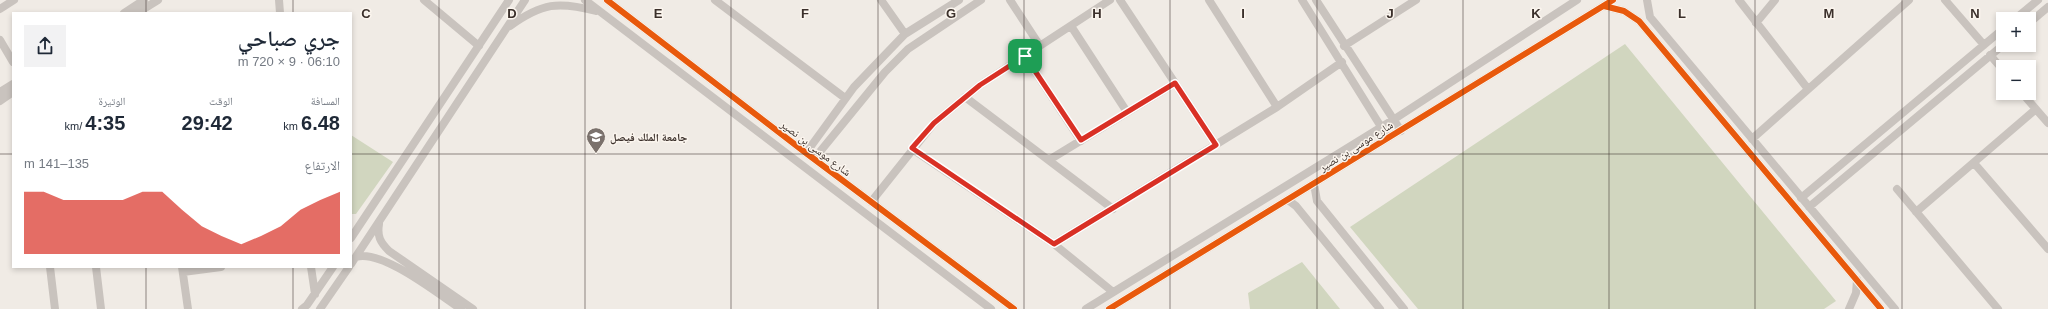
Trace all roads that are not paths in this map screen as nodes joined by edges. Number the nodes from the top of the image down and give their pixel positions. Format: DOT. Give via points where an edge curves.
graph roads {
  1 [pos="14,0"];
  2 [pos="158,0"];
  3 [pos="279,0"];
  4 [pos="424,0"];
  5 [pos="509,0"];
  6 [pos="525,0"];
  7 [pos="585,0"];
  8 [pos="881,0"];
  9 [pos="959,0"];
  10 [pos="981,0"];
  11 [pos="1010,0"];
  12 [pos="1110,0"];
  13 [pos="1120,0"];
  14 [pos="1209,0"];
  15 [pos="1302,0"];
  16 [pos="1316,0"];
  17 [pos="1416,0"];
  18 [pos="1577,0"];
  19 [pos="1613,0"];
  20 [pos="1647,0"];
  21 [pos="1738,0"];
  22 [pos="1775,0"];
  23 [pos="1909,0"];
  24 [pos="1945,0"];
  25 [pos="2038,0"];
  26 [pos="609,1"];
  27 [pos="719,1"];
  28 [pos="148,6"];
  29 [pos="1604,6"];
  30 [pos="2048,7"];
  31 [pos="0,9"];
  32 [pos="127,12"];
  33 [pos="139,12"];
  34 [pos="280,12"];
  35 [pos="601,12"];
  36 [pos="2023,12"];
  37 [pos="2036,17"];
  38 [pos="1756,23"];
  39 [pos="1071,26"];
  40 [pos="505,31"];
  41 [pos="905,34"];
  42 [pos="1996,35"];
  43 [pos="0,40"];
  44 [pos="1984,45"];
  45 [pos="480,46"];
  46 [pos="1040,46"];
  47 [pos="1344,46"];
  48 [pos="1996,50"];
  49 [pos="1990,55"];
  50 [pos="1025,56"];
  51 [pos="12,60"];
  52 [pos="1342,62"];
  53 [pos="1996,62"];
  54 [pos="1175,83"];
  55 [pos="12,85"];
  56 [pos="1808,89"];
  57 [pos="0,92"];
  58 [pos="12,93"];
  59 [pos="966,97"];
  60 [pos="845,98"];
  61 [pos="2028,100"];
  62 [pos="0,101"];
  63 [pos="1277,108"];
  64 [pos="2036,109"];
  65 [pos="1127,112"];
  66 [pos="1393,120"];
  67 [pos="2048,123"];
  68 [pos="1382,127"];
  69 [pos="1401,131"];
  70 [pos="1388,138"];
  71 [pos="1752,139"];
  72 [pos="1081,140"];
  73 [pos="1216,145"];
  74 [pos="912,148"];
  75 [pos="806,153"];
  76 [pos="814,159"];
  77 [pos="1049,160"];
  78 [pos="1974,163"];
  79 [pos="1314,184"];
  80 [pos="1897,189"];
  81 [pos="1801,198"];
  82 [pos="1288,200"];
  83 [pos="871,202"];
  84 [pos="1809,207"];
  85 [pos="1113,209"];
  86 [pos="1916,212"];
  87 [pos="380,221"];
  88 [pos="352,237"];
  89 [pos="1054,244"];
  90 [pos="2048,249"];
  91 [pos="353,261"];
  92 [pos="50,268"];
  93 [pos="96,268"];
  94 [pos="202,268"];
  95 [pos="311,268"];
  96 [pos="331,268"];
  97 [pos="348,268"];
  98 [pos="182,269"];
  99 [pos="1857,280"];
  100 [pos="1113,292"];
  101 [pos="315,294"];
  102 [pos="55,309"];
  103 [pos="101,309"];
  104 [pos="188,309"];
  105 [pos="302,309"];
  106 [pos="320,309"];
  107 [pos="461,309"];
  108 [pos="473,309"];
  109 [pos="991,309"];
  110 [pos="1014,309"];
  111 [pos="1086,309"];
  112 [pos="1109,309"];
  113 [pos="1380,309"];
  114 [pos="1404,309"];
  115 [pos="1849,309"];
  116 [pos="1881,309"];
  117 [pos="1895,309"];
  118 [pos="1998,309"];
  1 -- 31 [label="street"];
  2 -- 28 [label="street"];
  3 -- 34 [label="street"];
  4 -- 45 [label="street"];
  5 -- 45 [label="street"];
  6 -- 40 [label="street"];
  7 -- 35 [label="street, شارع موسى بن نصير"];
  8 -- 41 [label="street"];
  9 -- 41 [label="street"];
  10 -- 76 [label="street" via="908,49 885,72"];
  11 -- 46 [label="street"];
  12 -- 39 [label="street"];
  13 -- 54 [label="street"];
  14 -- 63 [label="street"];
  15 -- 52 [label="street"];
  16 -- 47 [label="street"];
  17 -- 47 [label="street"];
  18 -- 66 [label="street, شارع موسى بن نصير"];
  19 -- 29 [label="street, شارع موسى بن نصير"];
  20 -- 71 [label="street" via="1650,17"];
  21 -- 38 [label="street"];
  22 -- 38 [label="street"];
  23 -- 56 [label="street"];
  24 -- 44 [label="street"];
  25 -- 36 [label="street"];
  26 -- 75 [label="street, شارع موسى بن نصير"];
  27 -- 60 [label="street"];
  28 -- 32 [label="street"];
  28 -- 33 [label="street"];
  29 -- 69 [label="street, شارع موسى بن نصير"];
  29 -- 99 [label="street" via="1624,11 1639,21"];
  30 -- 37 [label="street"];
  35 -- 40 [label="street" via="568,4 543,6 527,14"];
  35 -- 109 [label="street, شارع موسى بن نصير"];
  38 -- 56 [label="street"];
  39 -- 46 [label="street"];
  39 -- 65 [label="street"];
  40 -- 87 [label="street"];
  41 -- 60 [label="street"];
  42 -- 44 [label="street"];
  43 -- 51 [label="street"];
  44 -- 81 [label="street"];
  45 -- 88 [label="street"];
  46 -- 50 [label="street"];
  47 -- 66 [label="street"];
  48 -- 49 [label="street"];
  49 -- 53 [label="street"];
  49 -- 84 [label="street"];
  50 -- 59 [label="street"];
  50 -- 72 [label="street"];
  52 -- 63 [label="street"];
  52 -- 68 [label="street"];
  54 -- 65 [label="street"];
  54 -- 73 [label="street"];
  55 -- 57 [label="street"];
  56 -- 71 [label="street"];
  58 -- 62 [label="street"];
  59 -- 74 [label="street" via="934,123"];
  59 -- 77 [label="street"];
  60 -- 75 [label="street"];
  61 -- 64 [label="street"];
  63 -- 73 [label="street"];
  64 -- 67 [label="street"];
  64 -- 78 [label="street"];
  65 -- 72 [label="street"];
  66 -- 68 [label="street, شارع موسى بن نصير"];
  66 -- 69 [label="street"];
  68 -- 70 [label="street"];
  68 -- 100 [label="street, شارع موسى بن نصير"];
  69 -- 70 [label="street, شارع موسى بن نصير"];
  70 -- 79 [label="street, شارع موسى بن نصير"];
  71 -- 81 [label="street"];
  72 -- 77 [label="street"];
  73 -- 85 [label="street"];
  74 -- 83 [label="street"];
  74 -- 89 [label="street"];
  75 -- 76 [label="street, شارع موسى بن نصير"];
  76 -- 83 [label="street, شارع موسى بن نصير"];
  77 -- 85 [label="street"];
  78 -- 86 [label="street"];
  78 -- 90 [label="street"];
  79 -- 82 [label="street, شارع موسى بن نصير"];
  79 -- 114 [label="street" via="1317,201"];
  80 -- 86 [label="street"];
  81 -- 84 [label="street"];
  82 -- 112 [label="street, شارع موسى بن نصير"];
  82 -- 113 [label="street" via="1296,206"];
  83 -- 110 [label="street, شارع موسى بن نصير"];
  84 -- 117 [label="street"];
  85 -- 89 [label="street"];
  86 -- 118 [label="street"];
  87 -- 91 [label="street"];
  87 -- 108 [label="street" via="378,232 381,243 389,251"];
  89 -- 100 [label="street"];
  91 -- 107 [label="street" via="362,255 392,263"];
  92 -- 102 [label="street"];
  93 -- 103 [label="street"];
  94 -- 98 [label="street"];
  95 -- 101 [label="street"];
  96 -- 101 [label="street"];
  97 -- 106 [label="street"];
  98 -- 104 [label="street"];
  99 -- 115 [label="street" via="1856,293"];
  99 -- 116 [label="street"];
  100 -- 111 [label="street, شارع موسى بن نصير"];
  101 -- 105 [label="street"];
}
